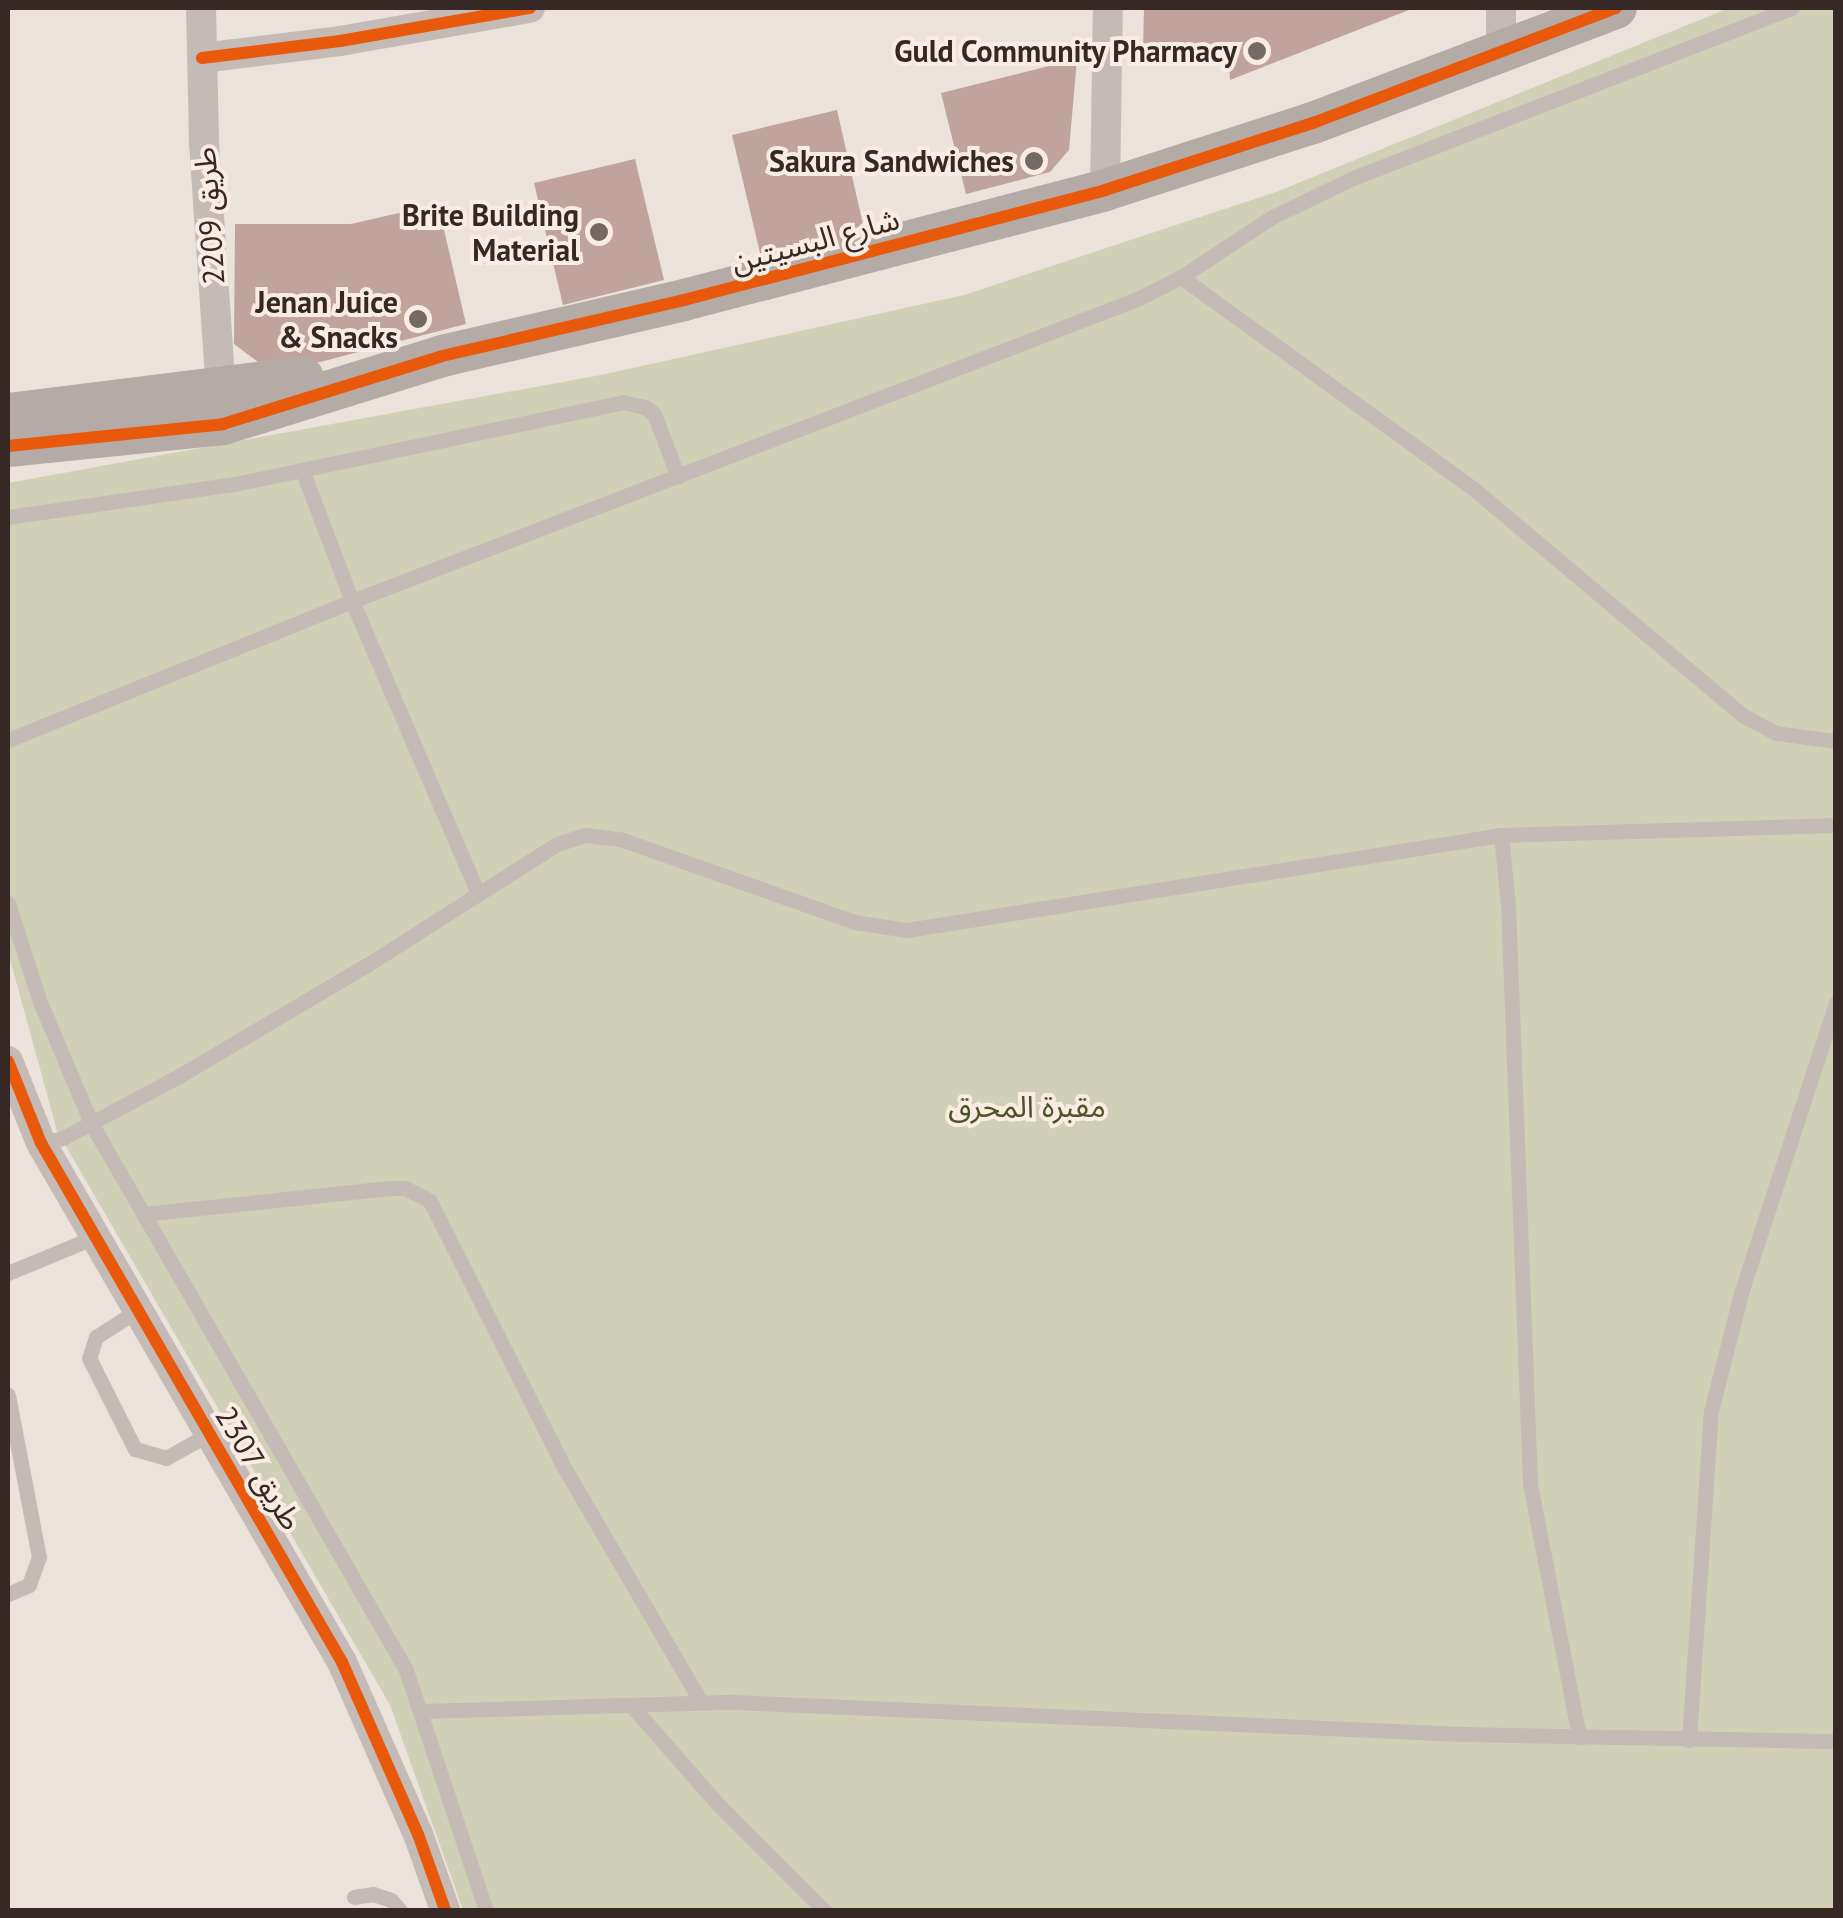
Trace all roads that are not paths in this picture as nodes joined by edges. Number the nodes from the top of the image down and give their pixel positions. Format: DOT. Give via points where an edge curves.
graph roads {
  1 [pos="201,8"];
  2 [pos="1108,8"];
  3 [pos="1500,8"];
  4 [pos="1616,8"];
  5 [pos="1792,8"];
  6 [pos="510,10"];
  7 [pos="1501,53"];
  8 [pos="202,58"];
  9 [pos="1105,190"];
  10 [pos="1182,276"];
  11 [pos="222,407"];
  12 [pos="8,414"];
  13 [pos="8,446"];
  14 [pos="302,470"];
  15 [pos="678,477"];
  16 [pos="8,517"];
  17 [pos="352,601"];
  18 [pos="8,740"];
  19 [pos="1836,741"];
  20 [pos="1836,826"];
  21 [pos="1502,834"];
  22 [pos="478,894"];
  23 [pos="8,902"];
  24 [pos="1836,1003"];
  25 [pos="8,1062"];
  26 [pos="91,1123"];
  27 [pos="41,1143"];
  28 [pos="143,1214"];
  29 [pos="95,1236"];
  30 [pos="8,1273"];
  31 [pos="138,1310"];
  32 [pos="8,1395"];
  33 [pos="209,1434"];
  34 [pos="8,1594"];
  35 [pos="701,1702"];
  36 [pos="632,1705"];
  37 [pos="424,1712"];
  38 [pos="1578,1738"];
  39 [pos="1689,1740"];
  40 [pos="1836,1741"];
  41 [pos="354,1897"];
  42 [pos="400,1910"];
  43 [pos="445,1910"];
  44 [pos="486,1910"];
  45 [pos="824,1910"];
  1 -- 8 [label="street, طريق 2209"];
  2 -- 9 [label="street"];
  3 -- 7 [label="street"];
  4 -- 7 [label="street, شارع البسيتين"];
  5 -- 10 [label="lane" via="1353,178 1272,216"];
  6 -- 8 [label="street"];
  7 -- 9 [label="street, شارع البسيتين"];
  8 -- 11 [label="street, طريق 2209"];
  9 -- 11 [label="street, شارع البسيتين" via="684,300"];
  10 -- 15 [label="lane"];
  10 -- 19 [label="lane" via="1475,490 1742,715 1776,732"];
  11 -- 12 [label="street, شارع البسيتين"];
  11 -- 13 [label="street, شارع البسيتين"];
  14 -- 15 [label="lane" via="622,402 654,414"];
  14 -- 16 [label="lane"];
  14 -- 17 [label="lane"];
  15 -- 17 [label="lane"];
  17 -- 18 [label="lane"];
  17 -- 22 [label="lane"];
  20 -- 21 [label="lane"];
  21 -- 22 [label="lane" via="908,930 854,922 604,836 557,844"];
  21 -- 38 [label="lane" via="1530,1484"];
  22 -- 26 [label="lane" via="266,1027"];
  23 -- 26 [label="lane" via="40,1002"];
  24 -- 39 [label="lane" via="1740,1293 1711,1410"];
  25 -- 27 [label="street, طريق 2307"];
  26 -- 27 [label="lane"];
  26 -- 28 [label="lane"];
  27 -- 29 [label="street, طريق 2307"];
  28 -- 35 [label="lane" via="390,1188 430,1202 562,1464"];
  28 -- 37 [label="lane" via="385,1631"];
  29 -- 30 [label="lane"];
  29 -- 31 [label="street, طريق 2307"];
  31 -- 33 [label="street, طريق 2307"];
  31 -- 33 [label="lane" via="96,1338 89,1358 135,1448 166,1458"];
  32 -- 34 [label="lane" via="39,1557 29,1586"];
  33 -- 43 [label="street, طريق 2307" via="342,1662"];
  35 -- 36 [label="lane"];
  35 -- 38 [label="lane"];
  36 -- 37 [label="lane"];
  36 -- 45 [label="lane"];
  37 -- 44 [label="lane"];
  38 -- 39 [label="lane"];
  39 -- 40 [label="lane"];
  41 -- 42 [label="lane" via="374,1894"];
}
